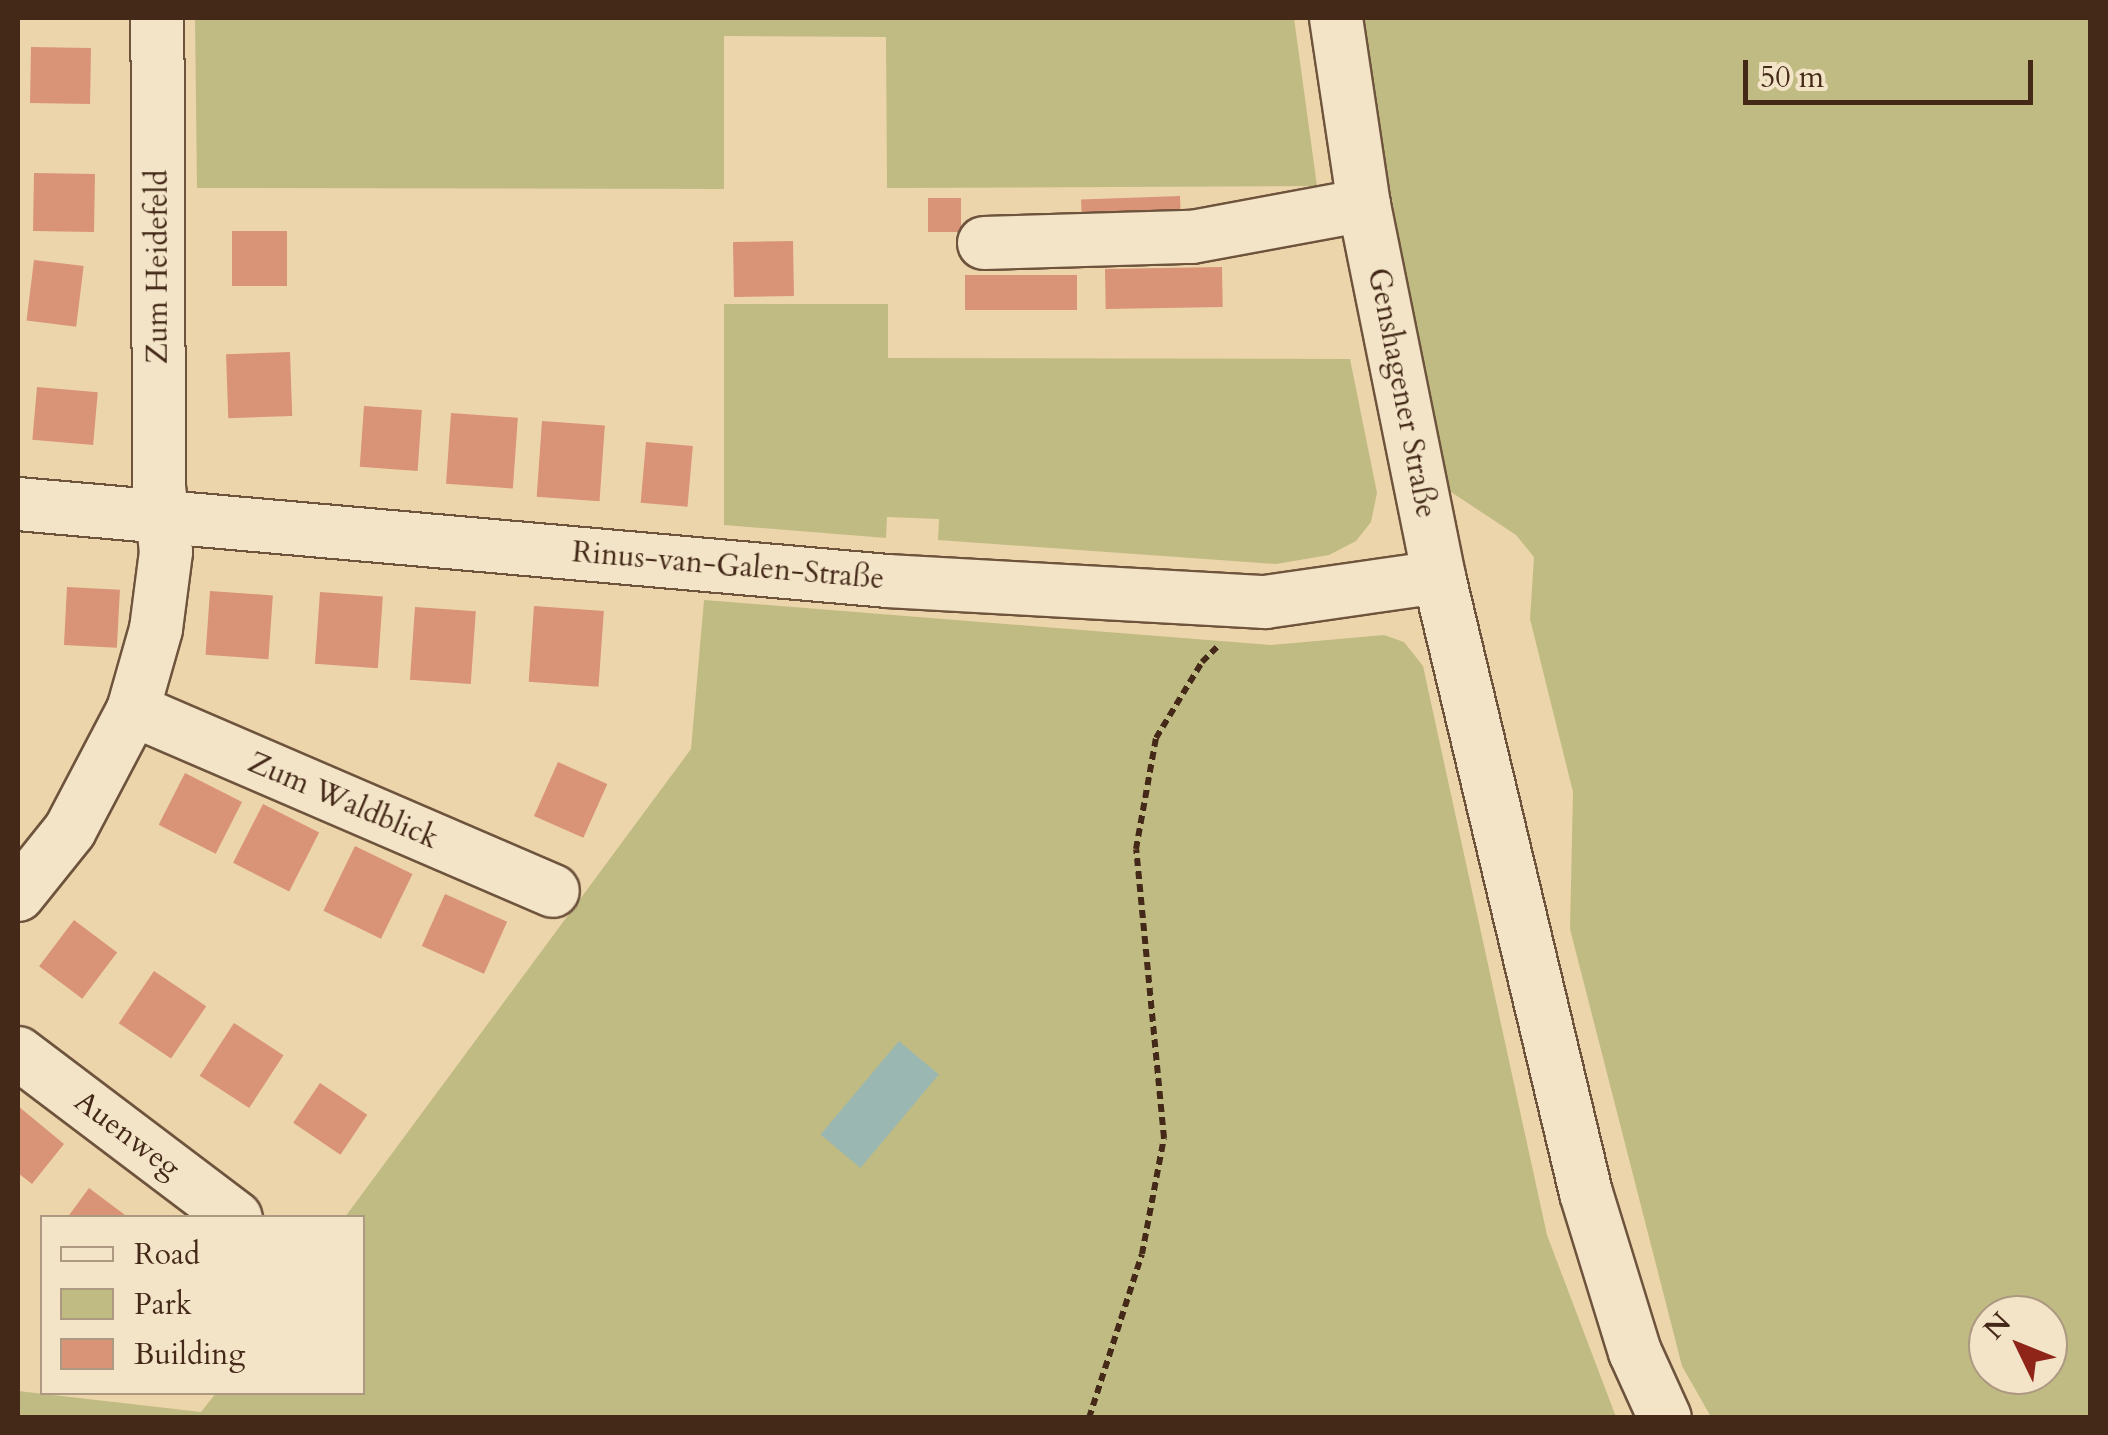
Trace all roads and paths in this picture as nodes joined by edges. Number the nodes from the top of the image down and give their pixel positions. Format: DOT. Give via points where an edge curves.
graph roads {
  1 [pos="157,18"];
  2 [pos="1336,18"];
  3 [pos="1364,206"];
  4 [pos="984,243"];
  5 [pos="18,504"];
  6 [pos="165,516"];
  7 [pos="1438,577"];
  8 [pos="1264,602"];
  9 [pos="134,710"];
  10 [pos="553,891"];
  11 [pos="18,896"];
  12 [pos="18,1053"];
  13 [pos="232,1215"];
  14 [pos="1088,1418"];
  15 [pos="1665,1418"];
  1 -- 6 [label="street, Zum Heidefeld" via="159,486"];
  2 -- 3 [label="street, Genshagener Straße"];
  3 -- 4 [label="street" via="1192,237"];
  3 -- 7 [label="street, Genshagener Straße"];
  5 -- 6 [label="street, Rinus-van-Galen-Straße"];
  6 -- 8 [label="street, Rinus-van-Galen-Straße" via="887,581"];
  6 -- 9 [label="street, Zum Heidefeld" via="156,629"];
  7 -- 8 [label="street, Rinus-van-Galen-Straße"];
  7 -- 15 [label="street, Genshagener Straße" via="1586,1193 1635,1352"];
  8 -- 14 [label="path" via="1202,662 1156,738 1136,849 1164,1138 1142,1254"];
  9 -- 10 [label="street, Zum Waldblick"];
  9 -- 11 [label="street, Zum Heidefeld" via="70,830"];
  12 -- 13 [label="street, Auenweg"];
}
